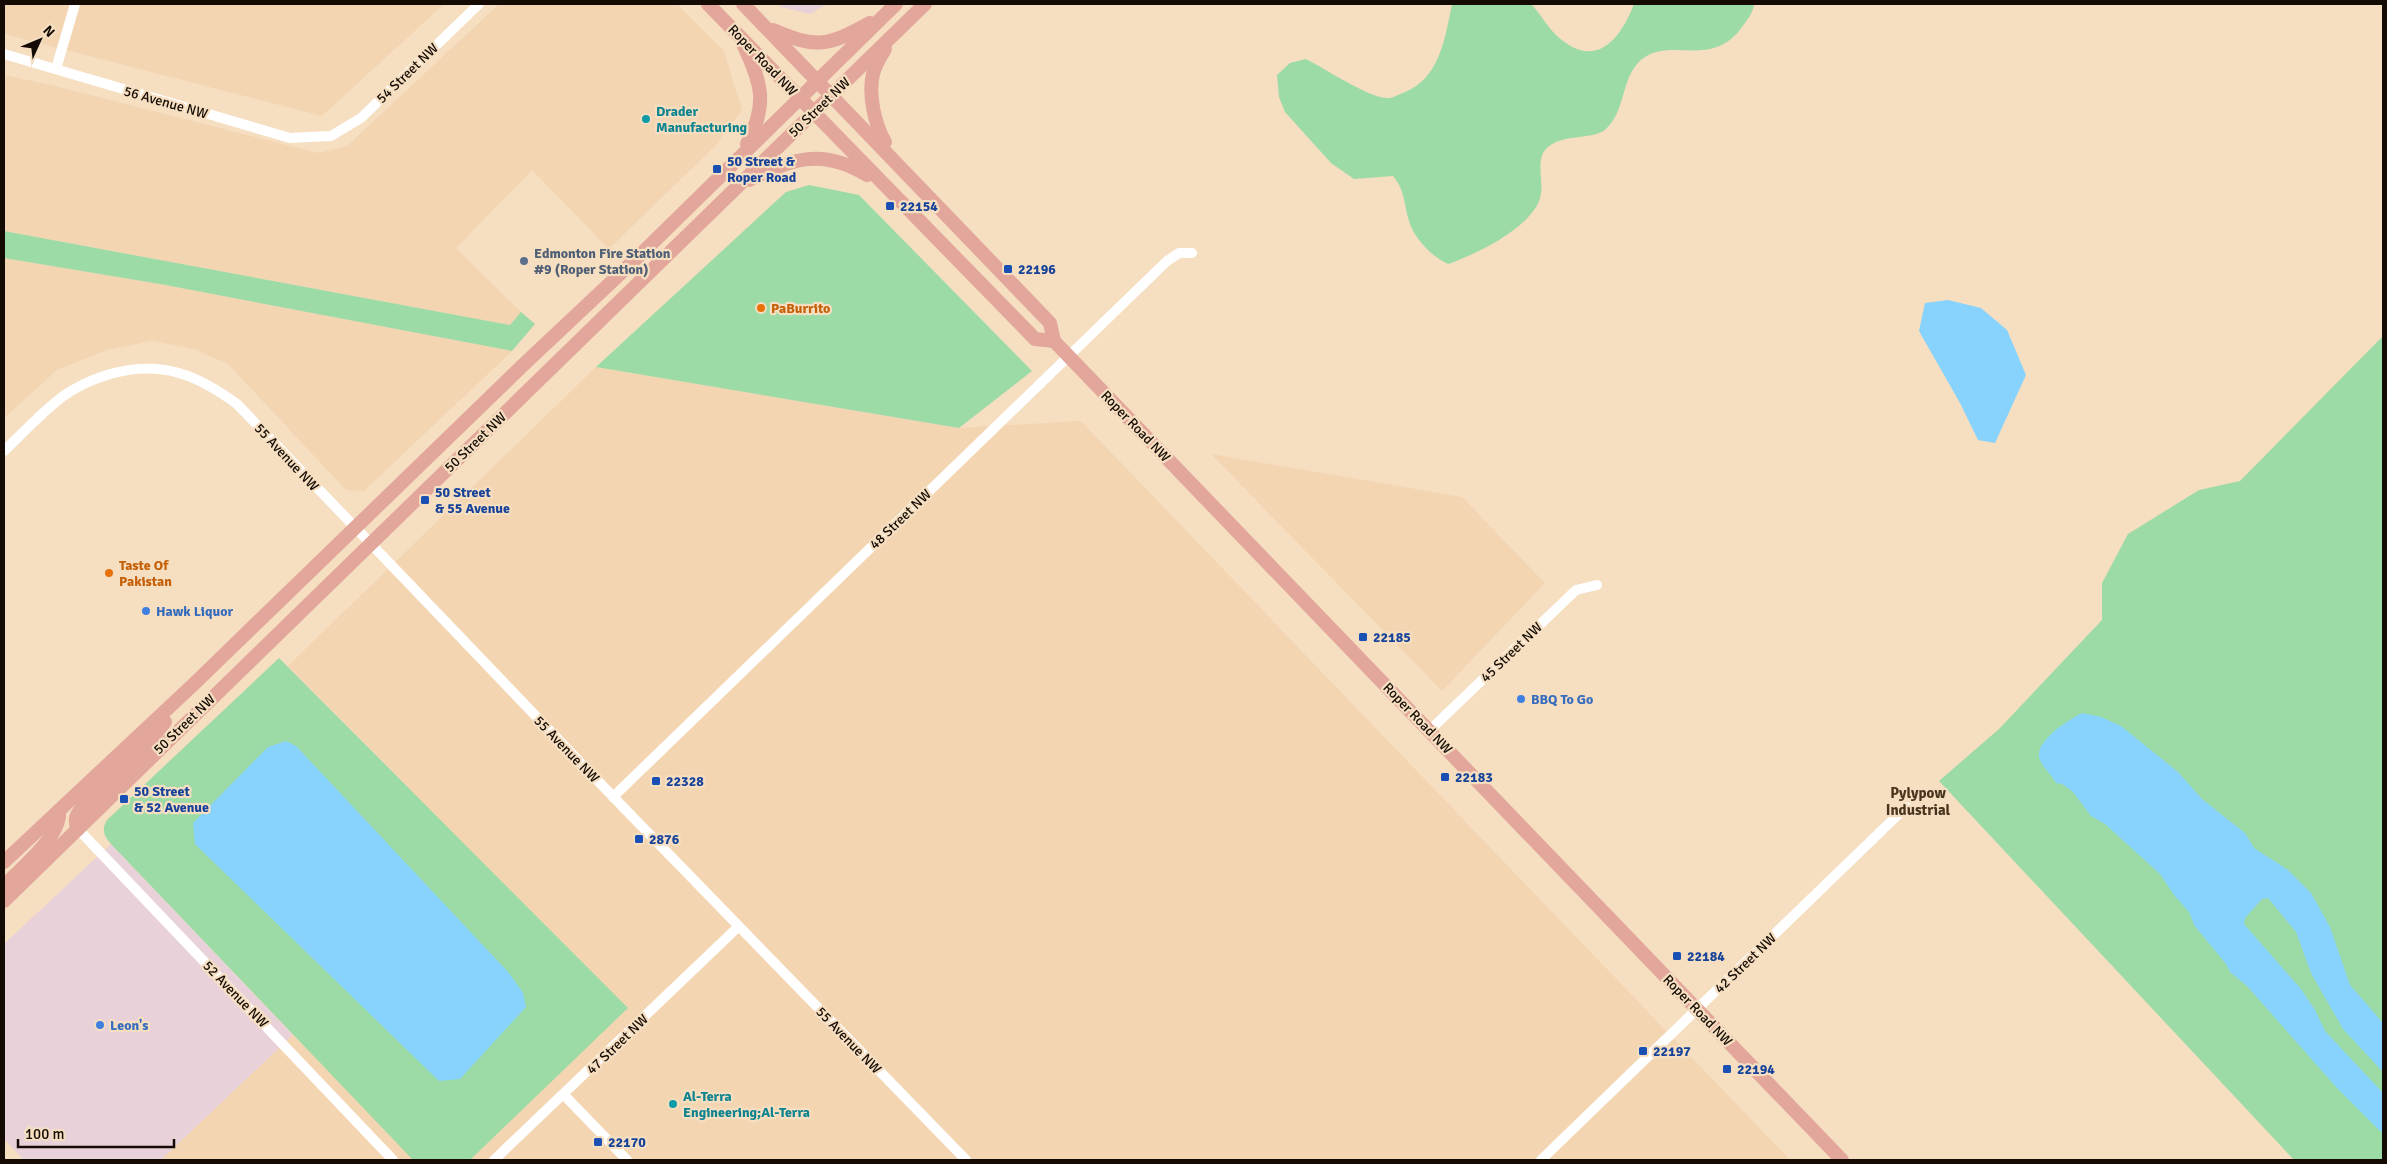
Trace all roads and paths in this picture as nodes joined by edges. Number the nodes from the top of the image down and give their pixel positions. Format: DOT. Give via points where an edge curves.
graph roads {
  1 [pos="75,4"];
  2 [pos="479,4"];
  3 [pos="708,4"];
  4 [pos="743,4"];
  5 [pos="896,4"];
  6 [pos="925,4"];
  7 [pos="884,16"];
  8 [pos="766,27"];
  9 [pos="896,32"];
  10 [pos="738,34"];
  11 [pos="4,54"];
  12 [pos="56,69"];
  13 [pos="819,80"];
  14 [pos="833,95"];
  15 [pos="800,98"];
  16 [pos="814,112"];
  17 [pos="330,136"];
  18 [pos="741,155"];
  19 [pos="897,163"];
  20 [pos="882,183"];
  21 [pos="738,186"];
  22 [pos="1192,253"];
  23 [pos="1054,341"];
  24 [pos="1068,356"];
  25 [pos="4,451"];
  26 [pos="355,529"];
  27 [pos="370,544"];
  28 [pos="1597,585"];
  29 [pos="196,682"];
  30 [pos="1430,730"];
  31 [pos="614,797"];
  32 [pos="1906,806"];
  33 [pos="59,811"];
  34 [pos="78,829"];
  35 [pos="4,862"];
  36 [pos="4,886"];
  37 [pos="4,901"];
  38 [pos="738,927"];
  39 [pos="1698,1009"];
  40 [pos="564,1095"];
  41 [pos="393,1160"];
  42 [pos="494,1160"];
  43 [pos="627,1160"];
  44 [pos="966,1160"];
  45 [pos="1541,1160"];
  46 [pos="1842,1160"];
  1 -- 12 [label="street"];
  2 -- 17 [label="street, 54 Street NW" via="361,118"];
  3 -- 10 [label="main road, Roper Road NW"];
  4 -- 8 [label="main road, Roper Road NW"];
  5 -- 7 [label="main road, 50 Street NW"];
  6 -- 9 [label="main road, 50 Street NW"];
  7 -- 8 [label="main road" via="845,36 817,43 798,40"];
  7 -- 13 [label="main road, 50 Street NW"];
  8 -- 13 [label="main road, Roper Road NW"];
  9 -- 14 [label="main road, 50 Street NW"];
  9 -- 19 [label="main road" via="873,75 873,93 877,128"];
  10 -- 15 [label="main road, Roper Road NW"];
  10 -- 18 [label="main road" via="760,87 761,104 759,121"];
  11 -- 12 [label="street, 56 Avenue NW"];
  12 -- 17 [label="street, 56 Avenue NW" via="290,138"];
  13 -- 14 [label="main road, Roper Road NW"];
  13 -- 15 [label="main road, 50 Street NW"];
  14 -- 16 [label="main road, 50 Street NW"];
  14 -- 19 [label="main road, Roper Road NW"];
  15 -- 16 [label="main road, Roper Road NW"];
  15 -- 18 [label="main road, 50 Street NW"];
  16 -- 20 [label="main road, Roper Road NW"];
  16 -- 21 [label="main road, 50 Street NW"];
  18 -- 26 [label="main road, 50 Street NW"];
  19 -- 23 [label="main road, Roper Road NW" via="1050,323"];
  20 -- 21 [label="main road" via="840,161 815,158 783,164"];
  20 -- 23 [label="main road, Roper Road NW" via="1035,339"];
  21 -- 27 [label="main road, 50 Street NW"];
  22 -- 24 [label="street, 48 Street NW" via="1179,253 1167,261"];
  23 -- 24 [label="main road, Roper Road NW"];
  24 -- 30 [label="main road, Roper Road NW"];
  24 -- 31 [label="street, 48 Street NW"];
  25 -- 26 [label="street, 55 Avenue NW" via="56,402 83,384 130,368 171,370 215,388 237,404"];
  26 -- 27 [label="street, 55 Avenue NW"];
  26 -- 29 [label="main road, 50 Street NW"];
  27 -- 31 [label="street, 55 Avenue NW"];
  27 -- 34 [label="main road, 50 Street NW"];
  28 -- 30 [label="street, 45 Street NW" via="1576,590"];
  29 -- 33 [label="main road, 50 Street NW"];
  29 -- 34 [label="main road" via="152,737 83,806 76,816"];
  30 -- 39 [label="main road, Roper Road NW"];
  31 -- 38 [label="street, 55 Avenue NW"];
  32 -- 39 [label="street, 42 Street NW"];
  33 -- 35 [label="main road, 50 Street NW"];
  33 -- 36 [label="main road" via="60,820 53,834"];
  34 -- 37 [label="main road, 50 Street NW"];
  34 -- 41 [label="street, 52 Avenue NW"];
  38 -- 40 [label="street, 47 Street NW"];
  38 -- 44 [label="street, 55 Avenue NW"];
  39 -- 45 [label="street, 42 Street NW"];
  39 -- 46 [label="main road, Roper Road NW"];
  40 -- 42 [label="street, 47 Street NW"];
  40 -- 43 [label="street"];
}
